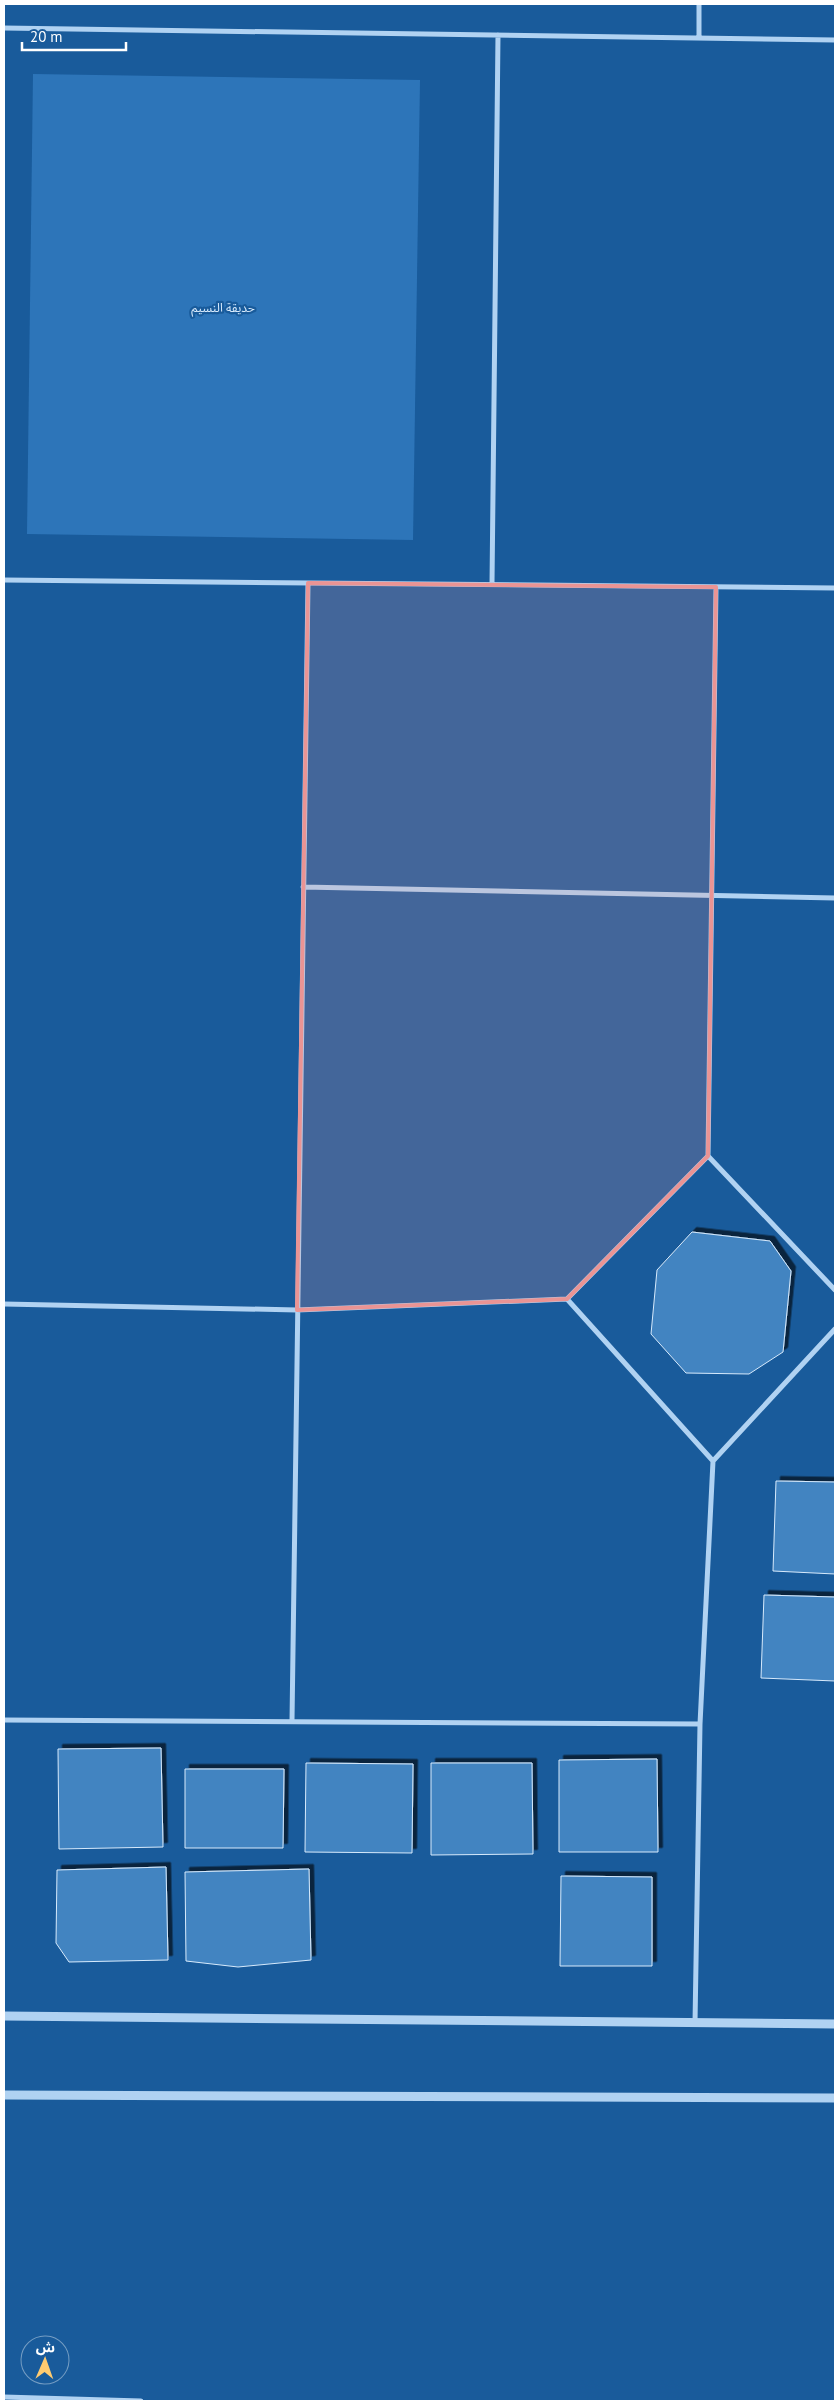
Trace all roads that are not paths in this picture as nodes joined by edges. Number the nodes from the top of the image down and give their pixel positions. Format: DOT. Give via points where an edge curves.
graph roads {
  1 [pos="699,4"];
  2 [pos="4,28"];
  3 [pos="498,35"];
  4 [pos="699,38"];
  5 [pos="835,40"];
  6 [pos="4,580"];
  7 [pos="308,583"];
  8 [pos="492,584"];
  9 [pos="716,586"];
  10 [pos="835,588"];
  11 [pos="303,887"];
  12 [pos="712,896"];
  13 [pos="835,898"];
  14 [pos="708,1156"];
  15 [pos="835,1290"];
  16 [pos="567,1299"];
  17 [pos="4,1304"];
  18 [pos="297,1310"];
  19 [pos="835,1329"];
  20 [pos="713,1461"];
  21 [pos="4,1720"];
  22 [pos="292,1721"];
  23 [pos="700,1724"];
  24 [pos="4,2016"];
  25 [pos="695,2023"];
  26 [pos="835,2024"];
  27 [pos="4,2095"];
  28 [pos="835,2098"];
  29 [pos="4,2397"];
  30 [pos="141,2401"];
  1 -- 4 [label="street"];
  2 -- 3 [label="street"];
  3 -- 4 [label="street"];
  3 -- 8 [label="street"];
  4 -- 5 [label="street"];
  6 -- 7 [label="street"];
  7 -- 8 [label="street"];
  7 -- 11 [label="street"];
  8 -- 9 [label="street"];
  9 -- 10 [label="street"];
  9 -- 12 [label="street"];
  11 -- 12 [label="street"];
  11 -- 18 [label="street"];
  12 -- 13 [label="street"];
  12 -- 14 [label="street"];
  14 -- 15 [label="street"];
  14 -- 16 [label="street"];
  16 -- 18 [label="street"];
  16 -- 20 [label="street"];
  17 -- 18 [label="street"];
  18 -- 22 [label="street"];
  19 -- 20 [label="street"];
  20 -- 23 [label="street"];
  21 -- 22 [label="street"];
  22 -- 23 [label="street"];
  23 -- 25 [label="street"];
  24 -- 25 [label="street"];
  25 -- 26 [label="street"];
  27 -- 28 [label="street"];
  29 -- 30 [label="street"];
}
